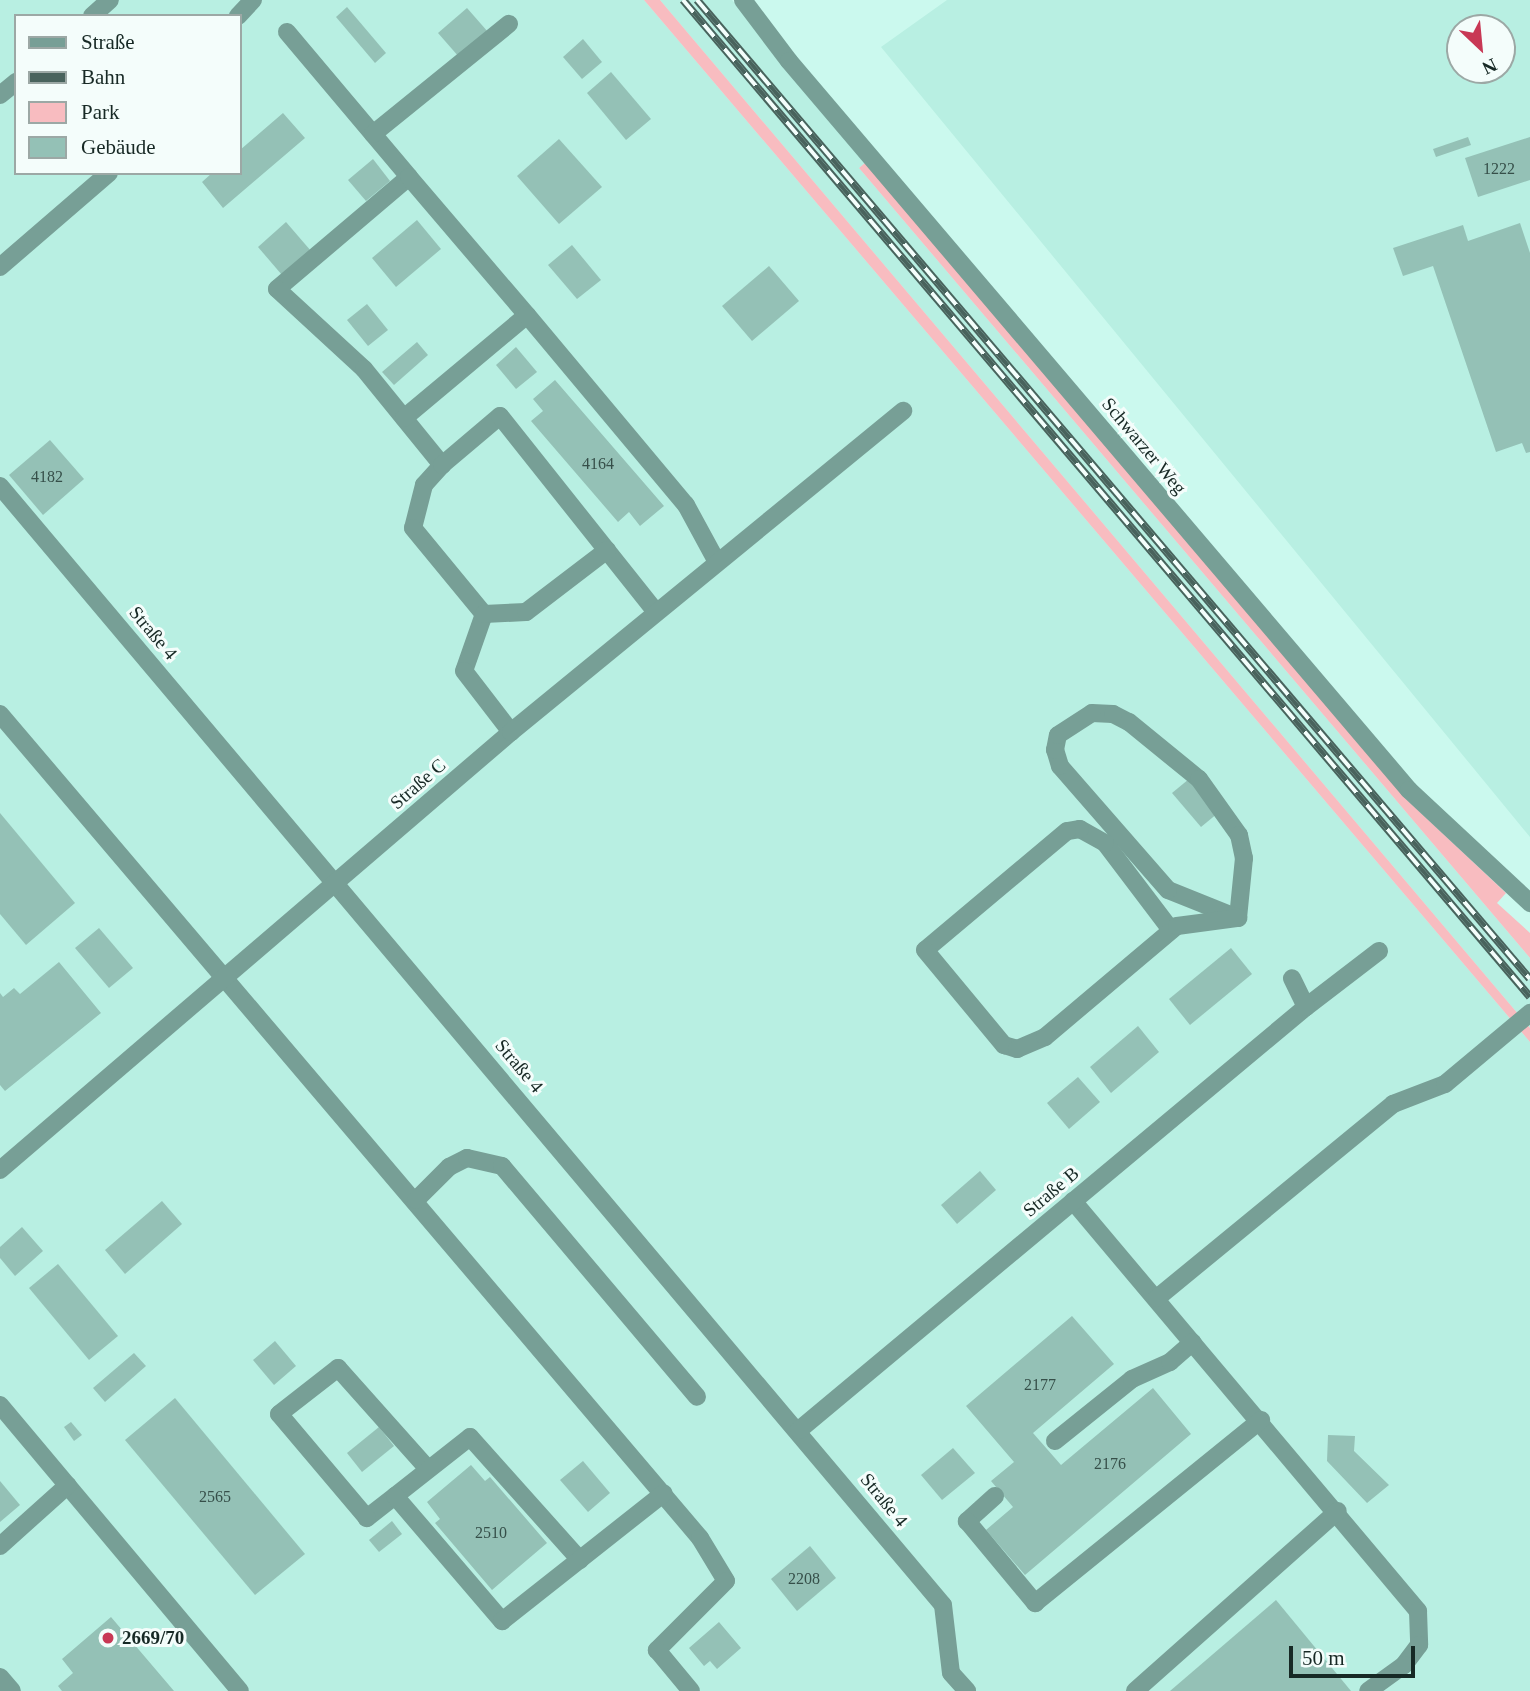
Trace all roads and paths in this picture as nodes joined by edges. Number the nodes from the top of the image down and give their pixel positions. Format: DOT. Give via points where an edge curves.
graph roads {
  1 [pos="110,0"];
  2 [pos="253,0"];
  3 [pos="743,0"];
  4 [pos="94,14"];
  5 [pos="241,14"];
  6 [pos="509,24"];
  7 [pos="287,32"];
  8 [pos="14,84"];
  9 [pos="0,95"];
  10 [pos="373,134"];
  11 [pos="107,175"];
  12 [pos="409,177"];
  13 [pos="0,267"];
  14 [pos="527,315"];
  15 [pos="903,411"];
  16 [pos="404,418"];
  17 [pos="442,464"];
  18 [pos="0,486"];
  19 [pos="607,550"];
  20 [pos="717,562"];
  21 [pos="656,612"];
  22 [pos="484,614"];
  23 [pos="0,714"];
  24 [pos="511,732"];
  25 [pos="337,881"];
  26 [pos="1530,903"];
  27 [pos="1238,918"];
  28 [pos="1171,930"];
  29 [pos="1380,951"];
  30 [pos="225,978"];
  31 [pos="1292,978"];
  32 [pos="1306,1007"];
  33 [pos="1530,1013"];
  34 [pos="0,1170"];
  35 [pos="416,1200"];
  36 [pos="1073,1201"];
  37 [pos="1157,1298"];
  38 [pos="1193,1342"];
  39 [pos="697,1397"];
  40 [pos="0,1405"];
  41 [pos="1261,1420"];
  42 [pos="799,1430"];
  43 [pos="1055,1440"];
  44 [pos="427,1468"];
  45 [pos="68,1485"];
  46 [pos="664,1493"];
  47 [pos="395,1496"];
  48 [pos="995,1496"];
  49 [pos="1338,1511"];
  50 [pos="0,1546"];
  51 [pos="580,1560"];
  52 [pos="0,1676"];
  53 [pos="12,1691"];
  54 [pos="240,1691"];
  55 [pos="691,1691"];
  56 [pos="967,1691"];
  57 [pos="1135,1691"];
  58 [pos="1368,1691"];
  1 -- 4 [label="street"];
  2 -- 5 [label="street"];
  3 -- 26 [label="street, Schwarzer Weg" via="789,61 1409,790"];
  6 -- 10 [label="street"];
  7 -- 10 [label="street"];
  8 -- 9 [label="street"];
  10 -- 12 [label="street"];
  11 -- 13 [label="street"];
  12 -- 14 [label="street"];
  12 -- 16 [label="street" via="277,289 364,369"];
  14 -- 16 [label="street"];
  14 -- 20 [label="street" via="687,505"];
  15 -- 20 [label="street, Straße C"];
  16 -- 17 [label="street"];
  17 -- 19 [label="street" via="500,416"];
  17 -- 22 [label="street" via="424,485 413,528"];
  18 -- 25 [label="street, Straße 4"];
  19 -- 21 [label="street"];
  19 -- 22 [label="street" via="526,612"];
  20 -- 21 [label="street, Straße C"];
  21 -- 24 [label="street, Straße C"];
  22 -- 24 [label="street" via="464,671"];
  23 -- 30 [label="street"];
  24 -- 25 [label="street, Straße C"];
  25 -- 30 [label="street, Straße C"];
  25 -- 42 [label="street, Straße 4"];
  27 -- 27 [label="street" via="1197,904 1151,874 1060,766 1055,750 1059,735 1069,724 1092,713 1113,714 1199,779 1240,835 1244,858"];
  27 -- 28 [label="street"];
  28 -- 28 [label="street" via="1045,1037 1017,1049 1004,1045 925,950 1066,831 1080,829 1105,843"];
  29 -- 32 [label="street, Straße B"];
  30 -- 34 [label="street, Straße C"];
  30 -- 35 [label="street"];
  31 -- 32 [label="street"];
  32 -- 36 [label="street, Straße B"];
  33 -- 37 [label="street" via="1445,1084 1393,1104"];
  35 -- 39 [label="street" via="449,1167 467,1158 502,1166"];
  35 -- 46 [label="street"];
  36 -- 37 [label="street"];
  36 -- 42 [label="street, Straße B"];
  37 -- 38 [label="street"];
  38 -- 41 [label="street"];
  38 -- 43 [label="street" via="1170,1362 1132,1378"];
  40 -- 45 [label="street"];
  41 -- 48 [label="street" via="1034,1603 967,1521"];
  41 -- 49 [label="street"];
  42 -- 56 [label="street, Straße 4" via="943,1605 951,1673"];
  44 -- 47 [label="street"];
  44 -- 47 [label="street" via="338,1368 279,1414 368,1518"];
  44 -- 51 [label="street" via="470,1437"];
  45 -- 50 [label="street"];
  45 -- 54 [label="street"];
  46 -- 51 [label="street"];
  46 -- 55 [label="street" via="726,1581 657,1650"];
  47 -- 51 [label="street" via="502,1621"];
  49 -- 57 [label="street"];
  49 -- 58 [label="street" via="1411,1601 1421,1627 1419,1645 1404,1665"];
  52 -- 53 [label="street"];
}
